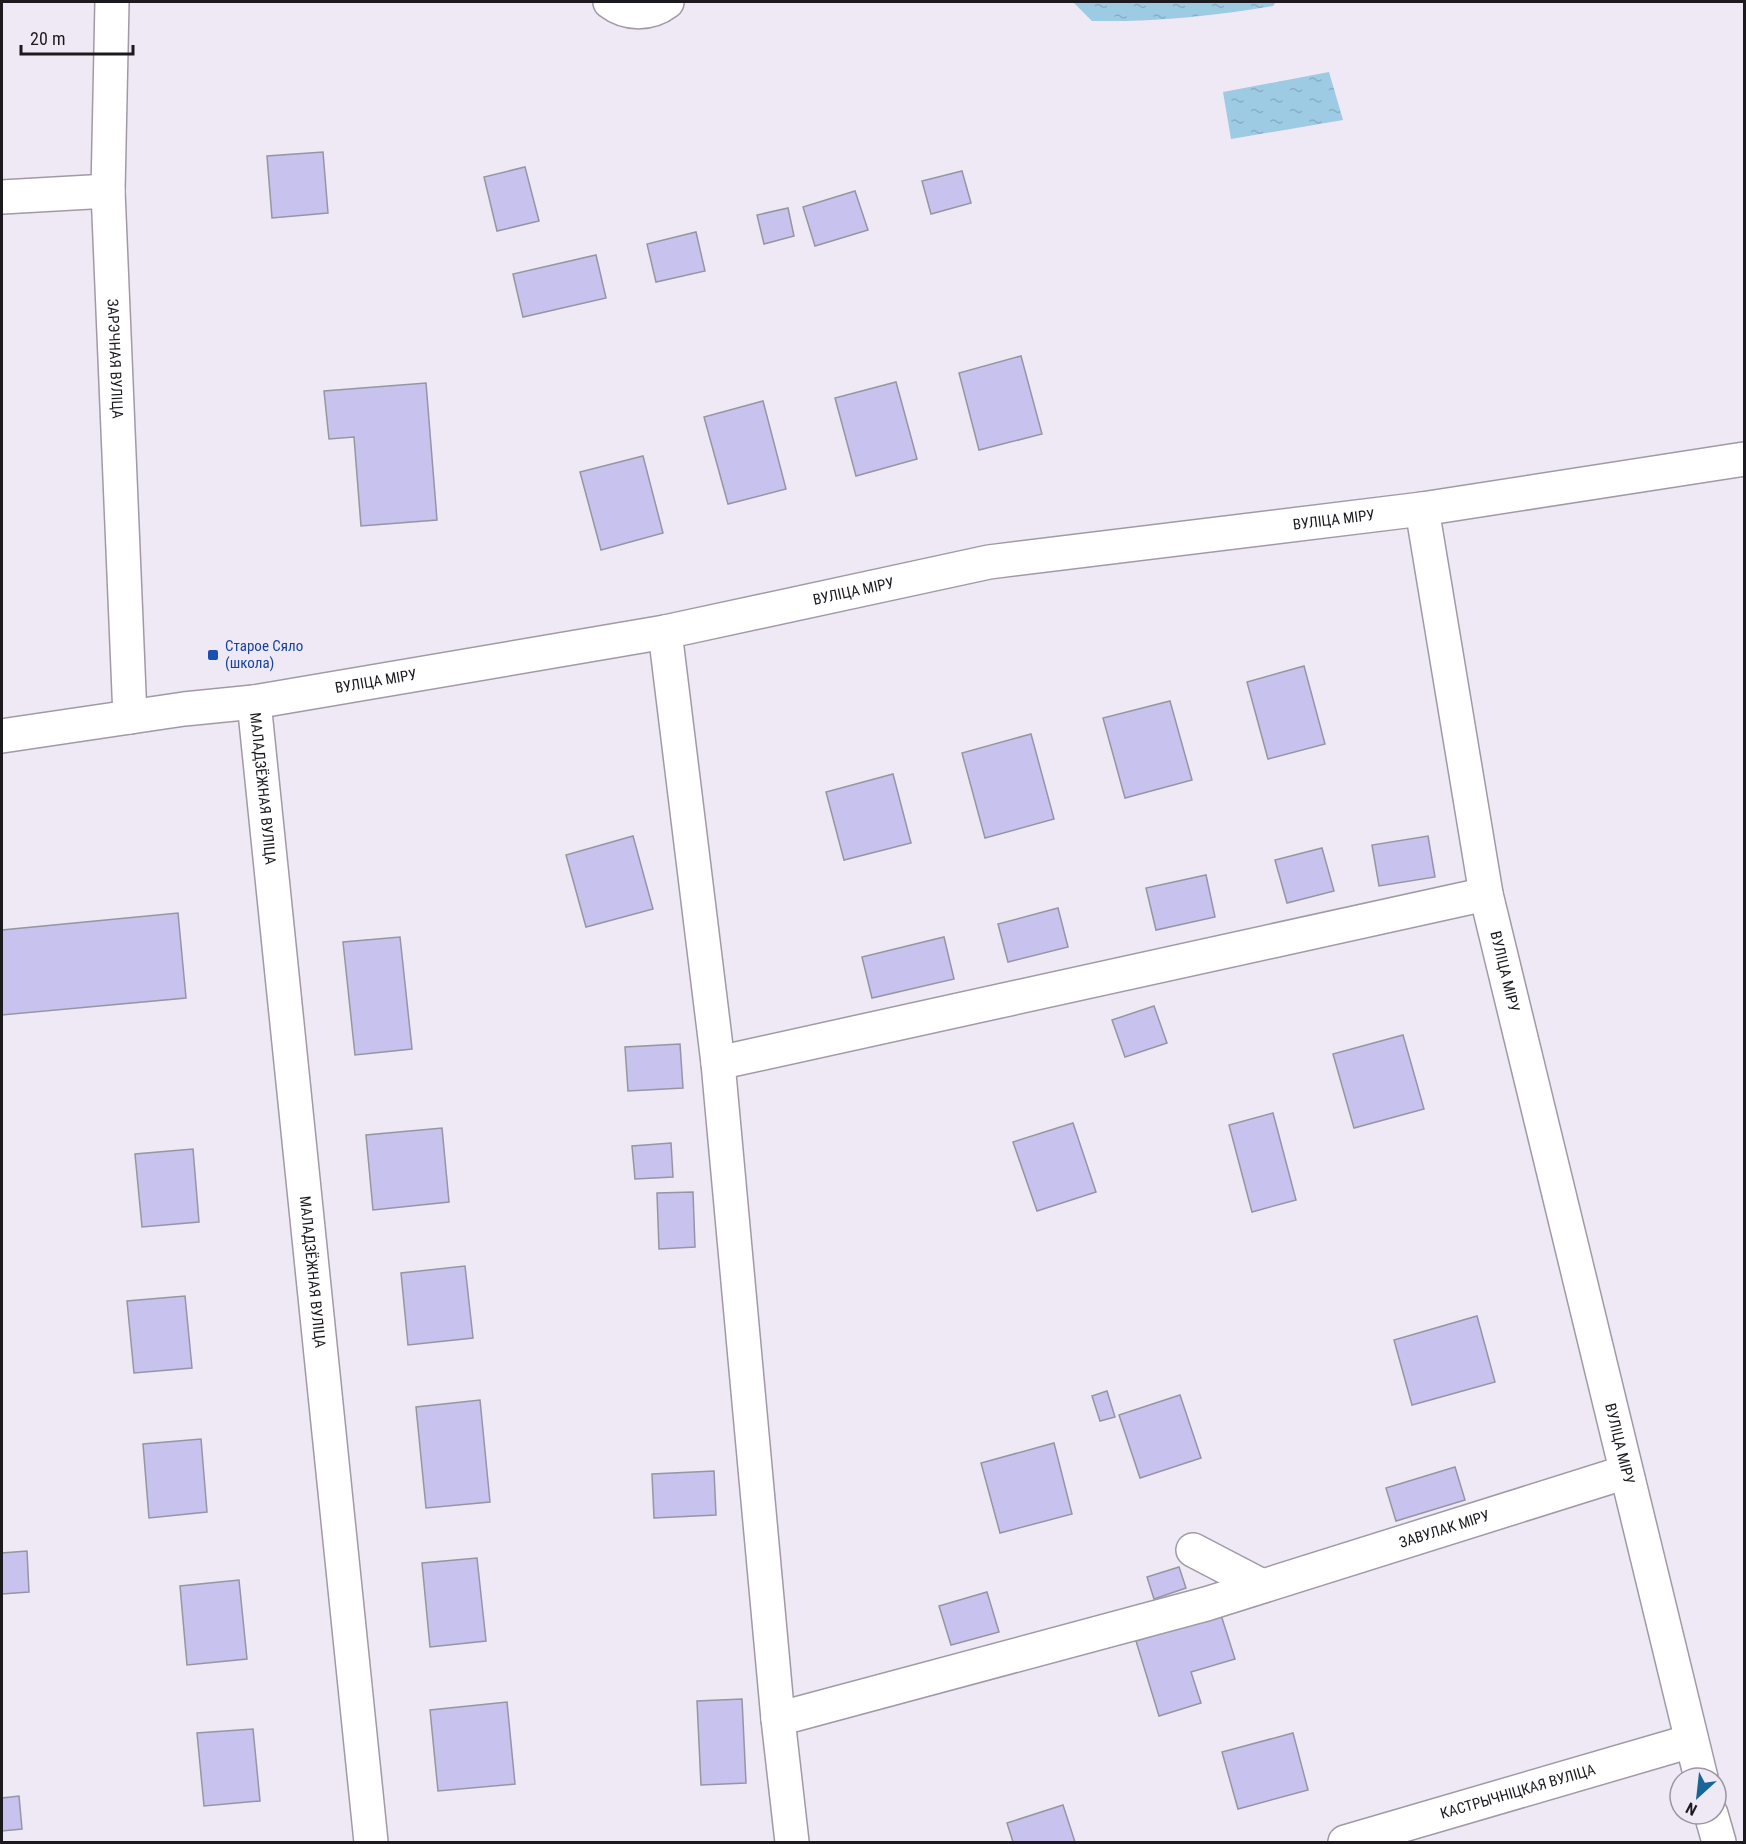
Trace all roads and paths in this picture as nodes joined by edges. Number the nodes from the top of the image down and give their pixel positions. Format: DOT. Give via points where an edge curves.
graph roads {
  1 [pos="112,2"];
  2 [pos="610,2"];
  3 [pos="668,2"];
  4 [pos="108,191"];
  5 [pos="2,197"];
  6 [pos="1744,459"];
  7 [pos="1422,509"];
  8 [pos="665,632"];
  9 [pos="254,702"];
  10 [pos="130,717"];
  11 [pos="2,736"];
  12 [pos="1486,894"];
  13 [pos="718,1063"];
  14 [pos="1626,1472"];
  15 [pos="1193,1550"];
  16 [pos="1262,1586"];
  17 [pos="778,1719"];
  18 [pos="1691,1741"];
  19 [pos="1698,1766"];
  20 [pos="1714,1826"];
  21 [pos="371,1842"];
  22 [pos="792,1842"];
  23 [pos="1345,1842"];
  24 [pos="1719,1842"];
  1 -- 4 [label="street, ЗАРЭЧНАЯ ВУЛІЦА"];
  2 -- 3 [label="street" via="620,9 642,13"];
  4 -- 5 [label="street"];
  4 -- 10 [label="street, ЗАРЭЧНАЯ ВУЛІЦА"];
  6 -- 7 [label="street"];
  7 -- 8 [label="street, ВУЛІЦА МІРУ" via="989,562"];
  7 -- 12 [label="street, ВУЛІЦА МІРУ"];
  8 -- 9 [label="street, ВУЛІЦА МІРУ"];
  8 -- 13 [label="street"];
  9 -- 10 [label="street, ВУЛІЦА МІРУ"];
  9 -- 21 [label="street, МАЛАДЗЁЖНАЯ ВУЛІЦА"];
  10 -- 11 [label="street, ВУЛІЦА МІРУ"];
  12 -- 13 [label="street"];
  12 -- 14 [label="street, ВУЛІЦА МІРУ"];
  13 -- 17 [label="street"];
  14 -- 16 [label="street, ЗАВУЛАК МІРУ"];
  14 -- 18 [label="street, ВУЛІЦА МІРУ"];
  15 -- 16 [label="street"];
  16 -- 17 [label="street, ЗАВУЛАК МІРУ"];
  17 -- 22 [label="street"];
  18 -- 19 [label="street, ВУЛІЦА МІРУ"];
  18 -- 23 [label="street, КАСТРЫЧНІЦКАЯ ВУЛІЦА"];
  20 -- 24 [label="street"];
}
